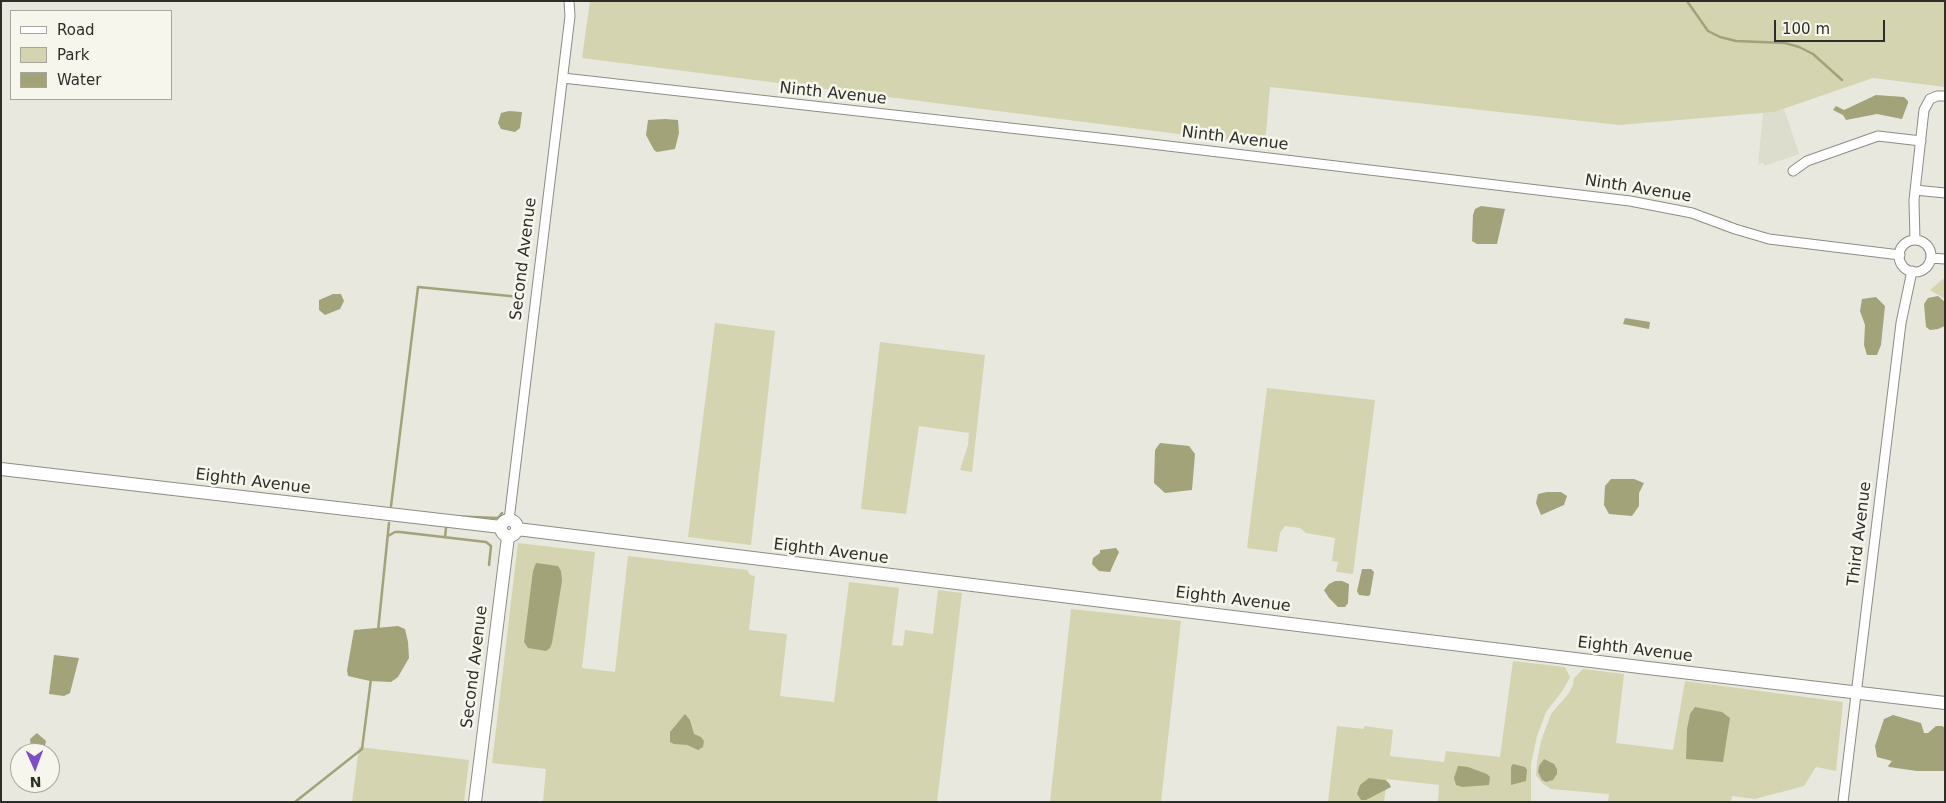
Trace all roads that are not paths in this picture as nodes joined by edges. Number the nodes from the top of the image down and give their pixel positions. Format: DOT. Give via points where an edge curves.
graph roads {
  1 [pos="569,1"];
  2 [pos="563,78"];
  3 [pos="1945,96"];
  4 [pos="1921,141"];
  5 [pos="1793,171"];
  6 [pos="1915,190"];
  7 [pos="1945,193"];
  8 [pos="1915,240"];
  9 [pos="1900,254"];
  10 [pos="1931,258"];
  11 [pos="1945,259"];
  12 [pos="1912,271"];
  13 [pos="1,469"];
  14 [pos="508,528"];
  15 [pos="1856,692"];
  16 [pos="1945,703"];
  17 [pos="475,802"];
  18 [pos="1843,802"];
  1 -- 2 [label="street, Second Avenue"];
  2 -- 9 [label="street, Ninth Avenue" via="1630,201 1692,212 1769,238"];
  2 -- 14 [label="street, Second Avenue"];
  3 -- 4 [label="street" via="1933,97 1927,102"];
  4 -- 5 [label="street" via="1878,136 1807,161"];
  4 -- 6 [label="street"];
  6 -- 7 [label="street"];
  6 -- 8 [label="street"];
  8 -- 9 [label="street" via="1904,244"];
  8 -- 10 [label="street" via="1927,245"];
  9 -- 12 [label="street" via="1903,265"];
  10 -- 11 [label="street"];
  10 -- 12 [label="street" via="1922,270"];
  12 -- 15 [label="street, Third Avenue" via="1900,328"];
  13 -- 14 [label="main road, Eighth Avenue"];
  14 -- 15 [label="main road, Eighth Avenue"];
  14 -- 17 [label="main road, Second Avenue"];
  15 -- 16 [label="main road, Eighth Avenue"];
  15 -- 18 [label="street, Third Avenue"];
}
